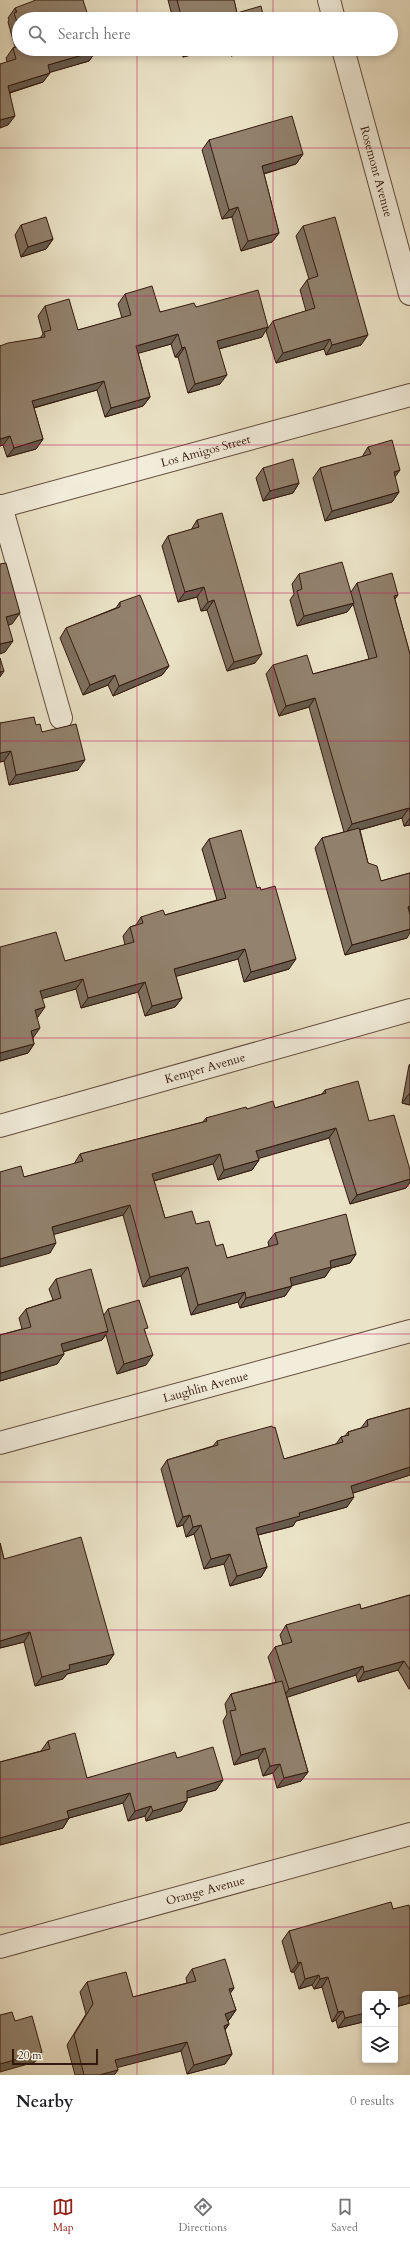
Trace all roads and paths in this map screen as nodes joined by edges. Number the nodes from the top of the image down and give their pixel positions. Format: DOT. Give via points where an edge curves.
graph roads {
  1 [pos="329,0"];
  2 [pos="332,12"];
  3 [pos="345,56"];
  4 [pos="410,294"];
  5 [pos="410,395"];
  6 [pos="1,507"];
  7 [pos="61,718"];
  8 [pos="410,1010"];
  9 [pos="0,1126"];
  10 [pos="410,1331"];
  11 [pos="0,1443"];
  12 [pos="410,1834"];
  13 [pos="0,1947"];
  1 -- 2 [label="street"];
  3 -- 4 [label="street, Rosemont Avenue"];
  5 -- 6 [label="street, Los Amigos Street"];
  6 -- 7 [label="street"];
  8 -- 9 [label="street, Kemper Avenue"];
  10 -- 11 [label="street, Laughlin Avenue"];
  12 -- 13 [label="street, Orange Avenue"];
}
